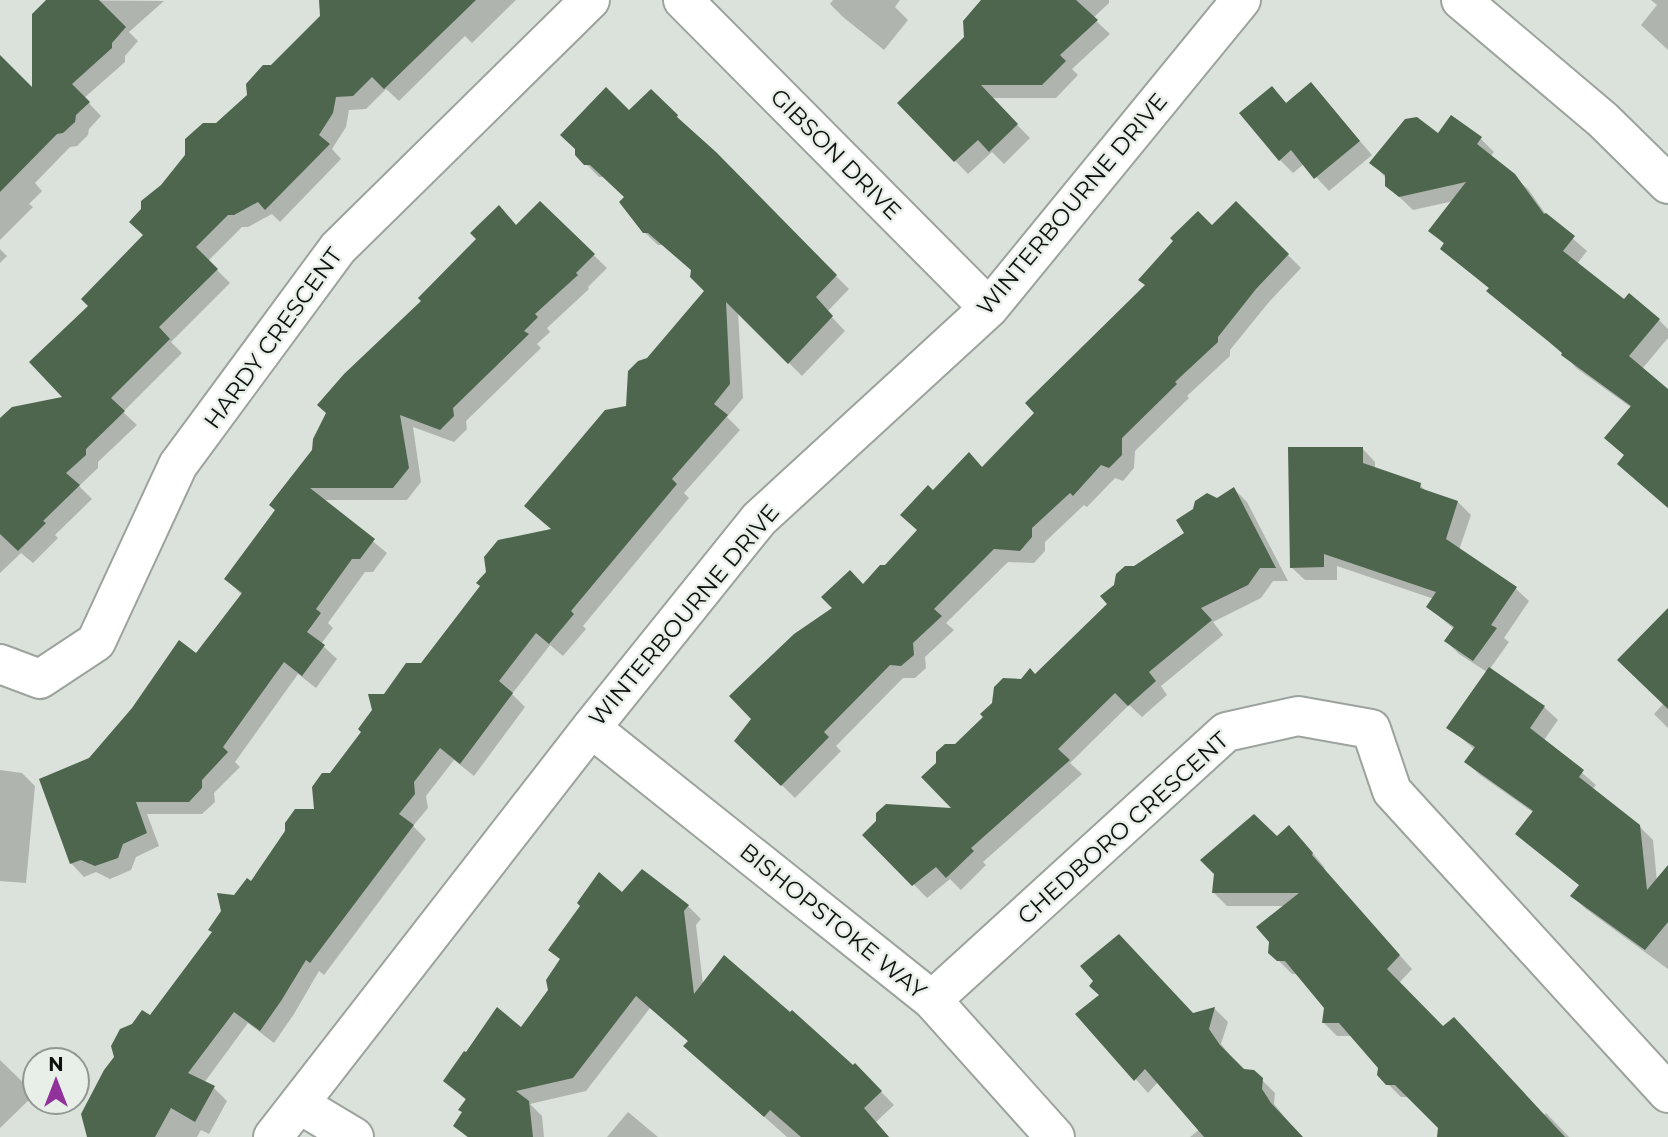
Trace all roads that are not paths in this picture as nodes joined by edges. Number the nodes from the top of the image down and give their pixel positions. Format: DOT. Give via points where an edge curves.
graph roads {
  1 [pos="590,0"];
  2 [pos="683,0"];
  3 [pos="1241,0"];
  4 [pos="1461,0"];
  5 [pos="1668,184"];
  6 [pos="989,307"];
  7 [pos="0,664"];
  8 [pos="591,728"];
  9 [pos="932,1000"];
  10 [pos="1668,1093"];
  11 [pos="299,1104"];
  12 [pos="273,1137"];
  13 [pos="354,1137"];
  14 [pos="1055,1137"];
  1 -- 7 [label="street, HARDY CRESCENT" via="338,248 178,465 96,642 40,679"];
  2 -- 6 [label="street, GIBSON DRIVE"];
  3 -- 6 [label="street, WINTERBOURNE DRIVE"];
  4 -- 5 [label="street" via="1603,120"];
  6 -- 8 [label="street, WINTERBOURNE DRIVE" via="759,519"];
  8 -- 9 [label="street, BISHOPSTOKE WAY"];
  8 -- 11 [label="street, WINTERBOURNE DRIVE"];
  9 -- 10 [label="street, CHEDBORO CRESCENT" via="1226,732 1298,716 1371,729 1392,791"];
  9 -- 14 [label="street, BISHOPSTOKE WAY"];
  11 -- 12 [label="street, WINTERBOURNE DRIVE"];
  11 -- 13 [label="street"];
}
